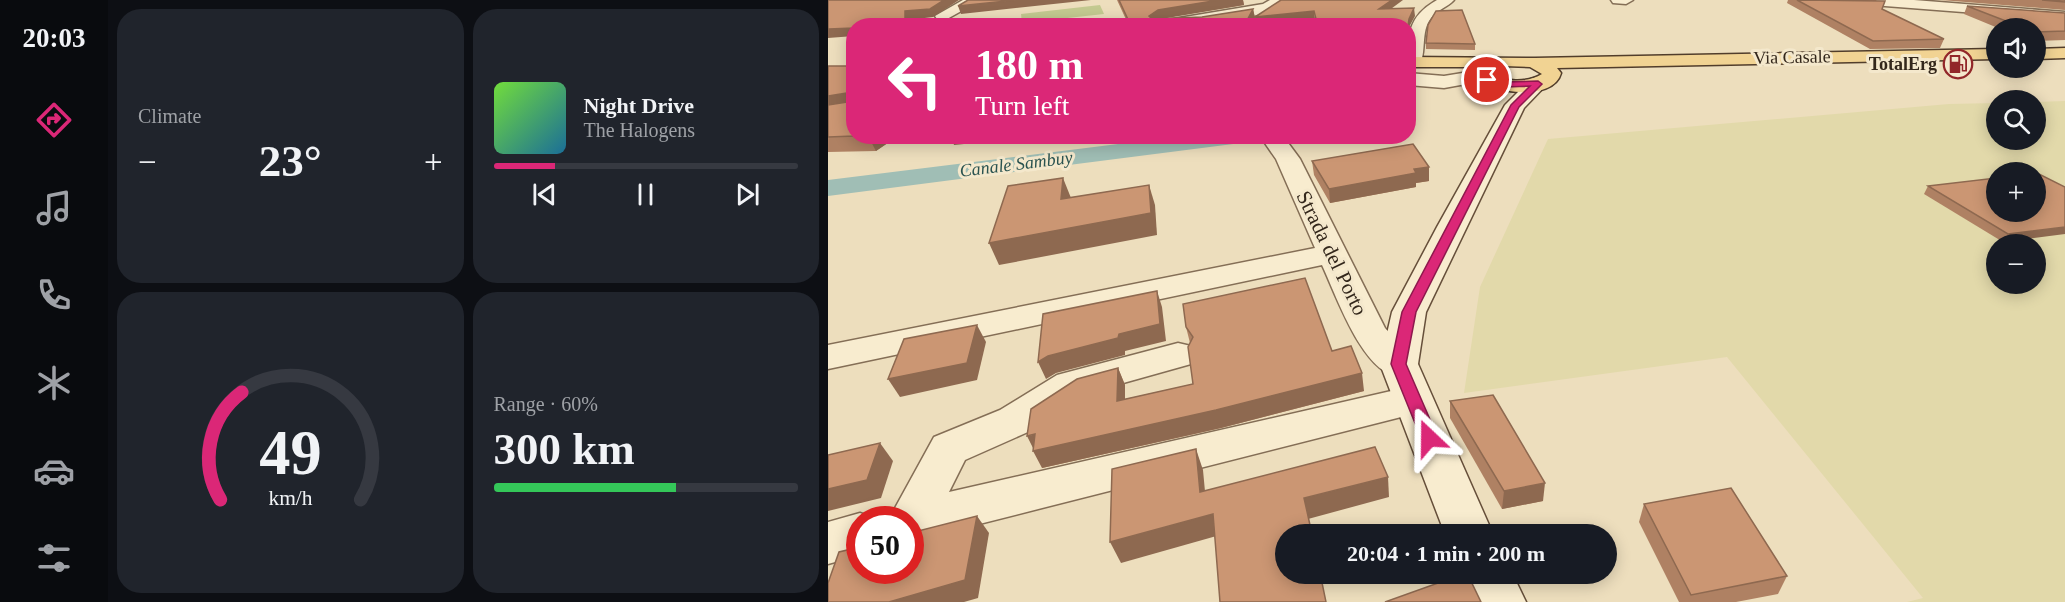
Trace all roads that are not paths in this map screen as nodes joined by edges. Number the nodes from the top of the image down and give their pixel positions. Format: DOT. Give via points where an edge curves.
graph roads {
  1 [pos="974,0"];
  2 [pos="1281,0"];
  3 [pos="1448,0"];
  4 [pos="1618,0"];
  5 [pos="1626,0"];
  6 [pos="1859,0"];
  7 [pos="942,16"];
  8 [pos="2065,16"];
  9 [pos="1208,18"];
  10 [pos="1416,40"];
  11 [pos="2065,53"];
  12 [pos="1986,54"];
  13 [pos="2046,54"];
  14 [pos="1504,61"];
  15 [pos="1434,62"];
  16 [pos="1416,66"];
  17 [pos="1416,70"];
  18 [pos="1542,73"];
  19 [pos="1486,76"];
  20 [pos="1515,105"];
  21 [pos="1277,144"];
  22 [pos="1331,254"];
  23 [pos="1178,355"];
  24 [pos="828,357"];
  25 [pos="1406,382"];
  26 [pos="919,506"];
  27 [pos="924,517"];
  28 [pos="1465,524"];
  29 [pos="846,538"];
  30 [pos="828,543"];
  31 [pos="1491,584"];
  32 [pos="1500,602"];
  1 -- 7 [label="street"];
  2 -- 9 [label="street" via="1267,8"];
  3 -- 10 [label="street" via="1427,12"];
  4 -- 5 [label="street"];
  6 -- 8 [label="street"];
  11 -- 13 [label="main road"];
  12 -- 18 [label="main road, Via Casale" via="1690,58 1588,63"];
  14 -- 15 [label="main road"];
  14 -- 18 [label="main road"];
  14 -- 19 [label="main road"];
  15 -- 16 [label="main road"];
  15 -- 19 [label="main road"];
  17 -- 19 [label="street" via="1444,82"];
  18 -- 19 [label="main road"];
  18 -- 20 [label="street"];
  19 -- 20 [label="street"];
  20 -- 25 [label="street" via="1409,312"];
  21 -- 22 [label="street, Strada del Porto" via="1288,159"];
  22 -- 24 [label="street"];
  22 -- 25 [label="street, Strada del Porto" via="1369,331"];
  23 -- 26 [label="street" via="1071,384 1014,421 950,449"];
  25 -- 27 [label="street"];
  25 -- 28 [label="street"];
  29 -- 30 [label="street"];
  31 -- 32 [label="street"];
}
